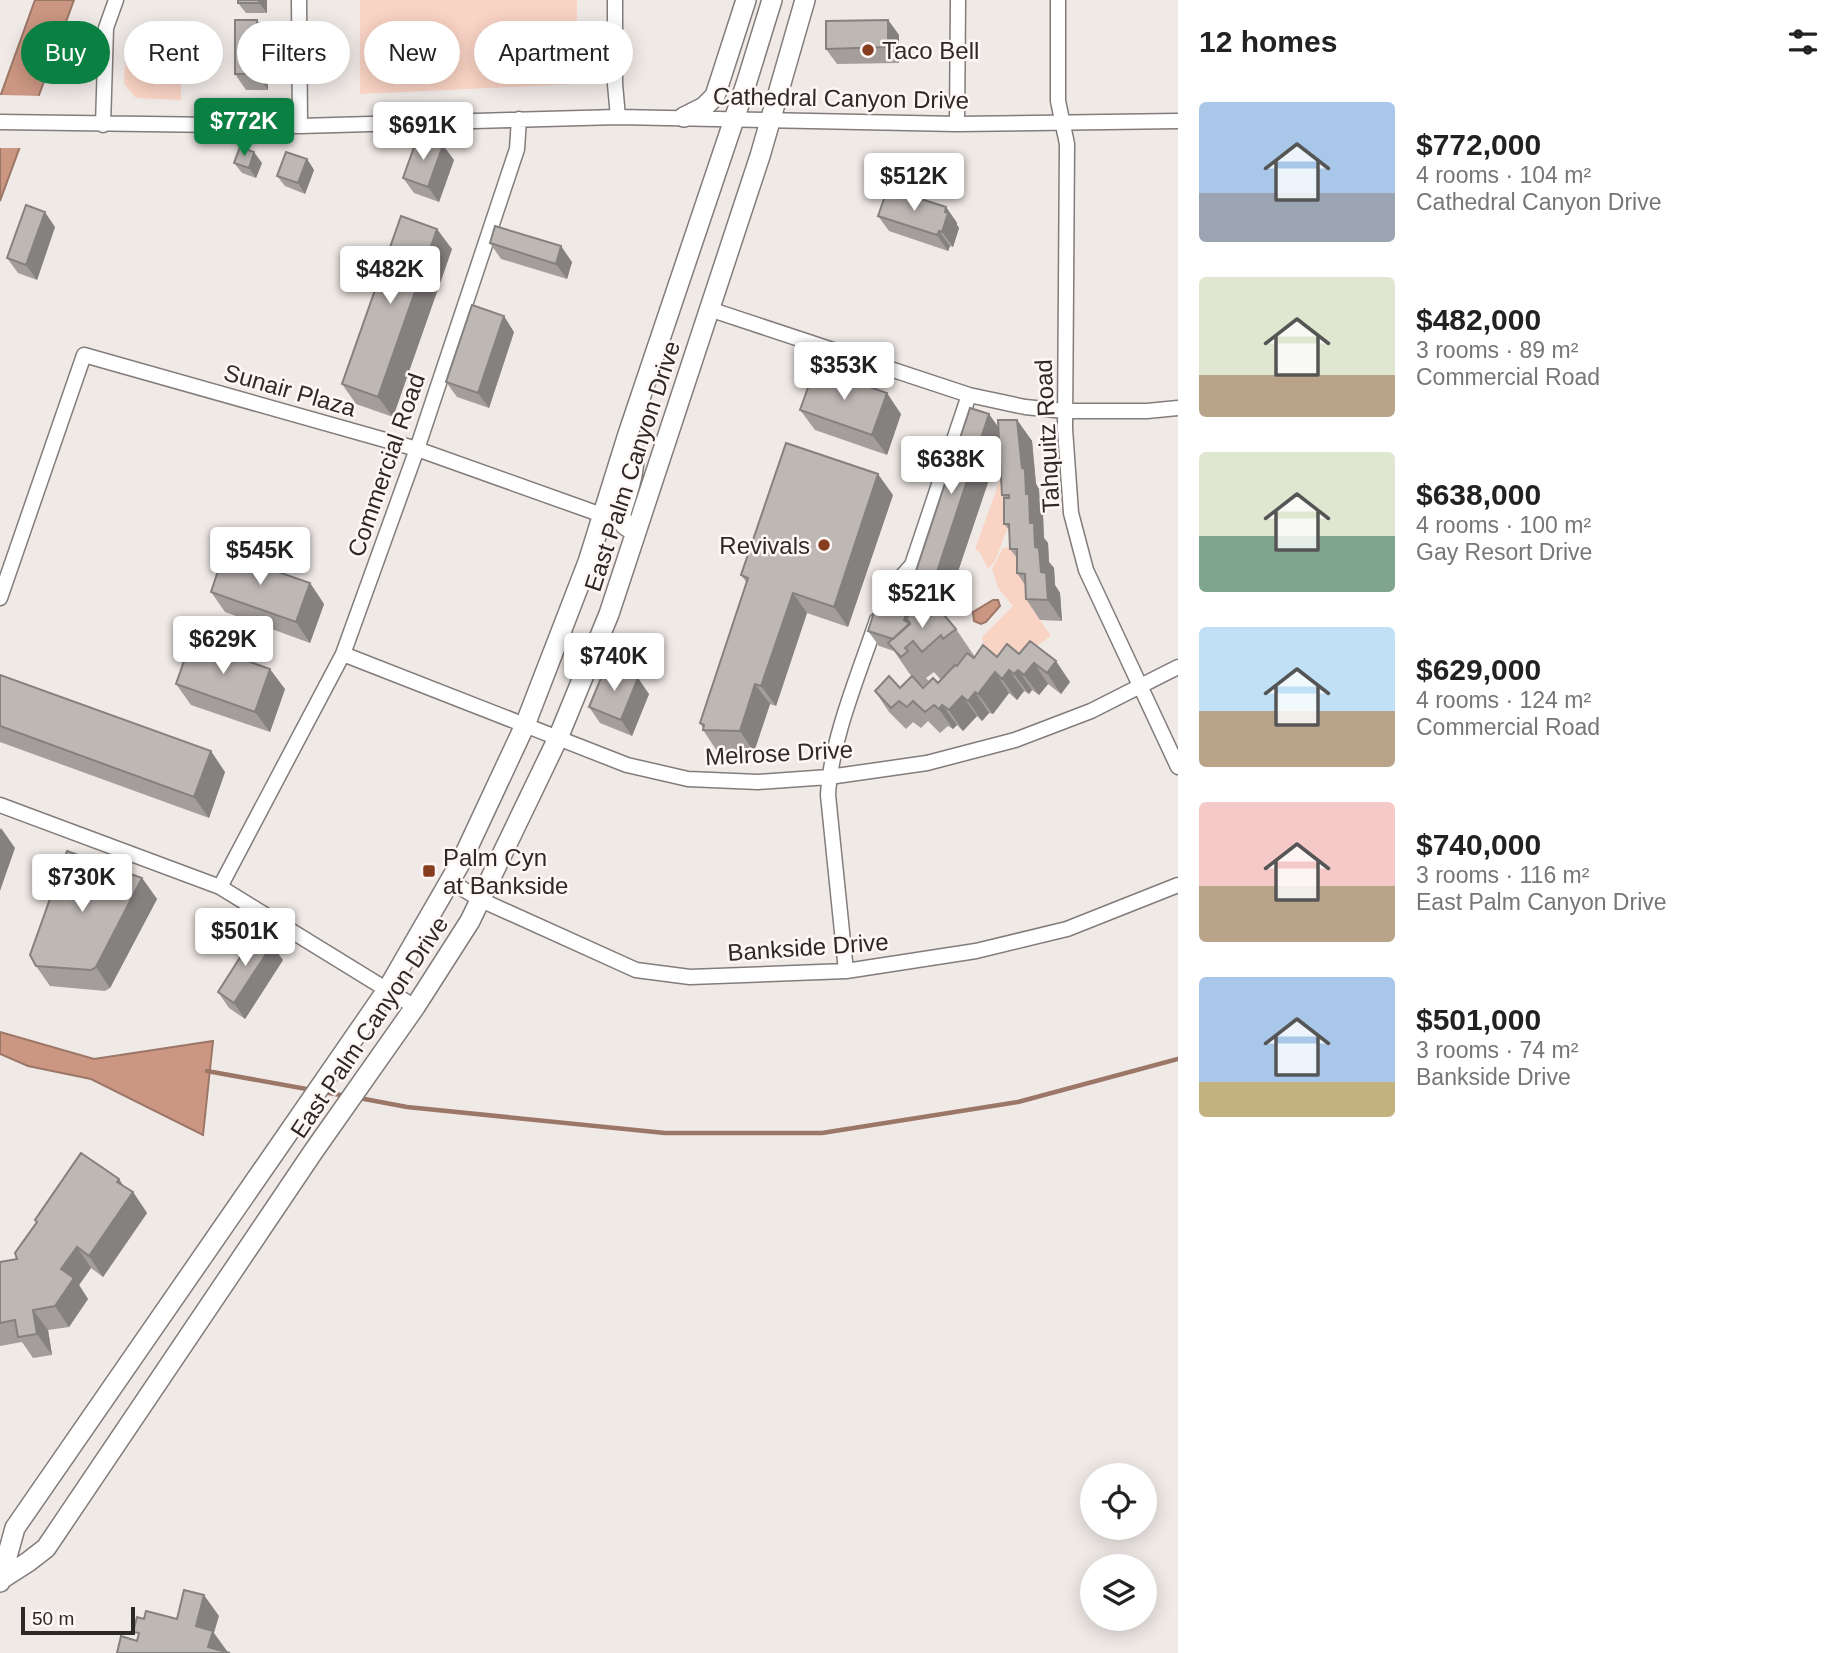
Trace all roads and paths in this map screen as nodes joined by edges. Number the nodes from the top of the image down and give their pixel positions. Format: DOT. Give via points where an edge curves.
graph roads {
  1 [pos="116,0"];
  2 [pos="299,0"];
  3 [pos="615,0"];
  4 [pos="746,0"];
  5 [pos="772,0"];
  6 [pos="805,0"];
  7 [pos="958,0"];
  8 [pos="1058,0"];
  9 [pos="618,117"];
  10 [pos="684,117"];
  11 [pos="519,119"];
  12 [pos="734,119"];
  13 [pos="771,121"];
  14 [pos="1178,121"];
  15 [pos="0,122"];
  16 [pos="1062,122"];
  17 [pos="957,124"];
  18 [pos="103,125"];
  19 [pos="300,126"];
  20 [pos="709,309"];
  21 [pos="969,395"];
  22 [pos="1178,408"];
  23 [pos="1065,411"];
  24 [pos="628,434"];
  25 [pos="417,449"];
  26 [pos="602,515"];
  27 [pos="636,531"];
  28 [pos="0,597"];
  29 [pos="343,654"];
  30 [pos="1178,667"];
  31 [pos="1141,688"];
  32 [pos="525,725"];
  33 [pos="558,738"];
  34 [pos="1178,767"];
  35 [pos="829,776"];
  36 [pos="0,805"];
  37 [pos="450,881"];
  38 [pos="1178,885"];
  39 [pos="220,887"];
  40 [pos="481,900"];
  41 [pos="846,971"];
  42 [pos="387,990"];
  43 [pos="415,1007"];
  44 [pos="4,1547"];
  45 [pos="28,1562"];
  46 [pos="1,1579"];
  1 -- 18 [label="street" via="106,28"];
  2 -- 19 [label="street"];
  3 -- 9 [label="street"];
  4 -- 10 [label="main road" via="715,96"];
  5 -- 12 [label="main road, East Palm Canyon Drive"];
  6 -- 13 [label="main road, East Palm Canyon Drive"];
  7 -- 17 [label="street"];
  8 -- 16 [label="street, Tahquitz Road"];
  9 -- 10 [label="street, Cathedral Canyon Drive"];
  9 -- 11 [label="street, Cathedral Canyon Drive"];
  10 -- 12 [label="street, Cathedral Canyon Drive"];
  11 -- 19 [label="street, Cathedral Canyon Drive"];
  11 -- 25 [label="street, Commercial Road" via="517,149"];
  12 -- 13 [label="street, Cathedral Canyon Drive"];
  12 -- 24 [label="main road, East Palm Canyon Drive"];
  13 -- 17 [label="street, Cathedral Canyon Drive"];
  13 -- 20 [label="main road, East Palm Canyon Drive"];
  14 -- 16 [label="street, Cathedral Canyon Drive"];
  15 -- 18 [label="street, Cathedral Canyon Drive"];
  16 -- 17 [label="street, Cathedral Canyon Drive"];
  16 -- 23 [label="street, Tahquitz Road" via="1066,144"];
  18 -- 19 [label="street, Cathedral Canyon Drive"];
  20 -- 21 [label="street"];
  20 -- 27 [label="main road, East Palm Canyon Drive"];
  21 -- 23 [label="street"];
  21 -- 35 [label="street" via="912,565 886,594"];
  22 -- 23 [label="street"];
  23 -- 31 [label="street, Tahquitz Road" via="1071,513 1086,570"];
  24 -- 26 [label="main road, East Palm Canyon Drive"];
  24 -- 27 [label="main road" via="633,473 621,520"];
  25 -- 26 [label="street, Sunair Plaza"];
  25 -- 28 [label="street, Sunair Plaza" via="84,355"];
  25 -- 29 [label="street, Commercial Road"];
  26 -- 32 [label="main road, East Palm Canyon Drive"];
  27 -- 33 [label="main road, East Palm Canyon Drive" via="609,614"];
  29 -- 32 [label="street, Melrose Drive"];
  29 -- 39 [label="street, Commercial Road"];
  30 -- 31 [label="street, Melrose Drive"];
  31 -- 34 [label="street, Tahquitz Road"];
  31 -- 35 [label="street, Melrose Drive" via="1015,740 927,763"];
  32 -- 33 [label="street, Melrose Drive"];
  32 -- 37 [label="main road, East Palm Canyon Drive"];
  33 -- 35 [label="street, Melrose Drive" via="627,765 688,779 758,782"];
  33 -- 40 [label="main road, East Palm Canyon Drive"];
  35 -- 41 [label="street"];
  36 -- 39 [label="street"];
  37 -- 40 [label="street, Bankside Drive"];
  37 -- 42 [label="main road, East Palm Canyon Drive"];
  38 -- 41 [label="street, Bankside Drive" via="1066,929 976,951"];
  39 -- 42 [label="street"];
  40 -- 41 [label="street, Bankside Drive" via="636,970 690,977"];
  40 -- 43 [label="main road, East Palm Canyon Drive"];
  42 -- 43 [label="street"];
  42 -- 44 [label="main road, East Palm Canyon Drive"];
  43 -- 45 [label="main road, East Palm Canyon Drive" via="46,1548"];
  44 -- 45 [label="street"];
  44 -- 46 [label="main road, East Palm Canyon Drive"];
  45 -- 46 [label="main road, East Palm Canyon Drive"];
}
